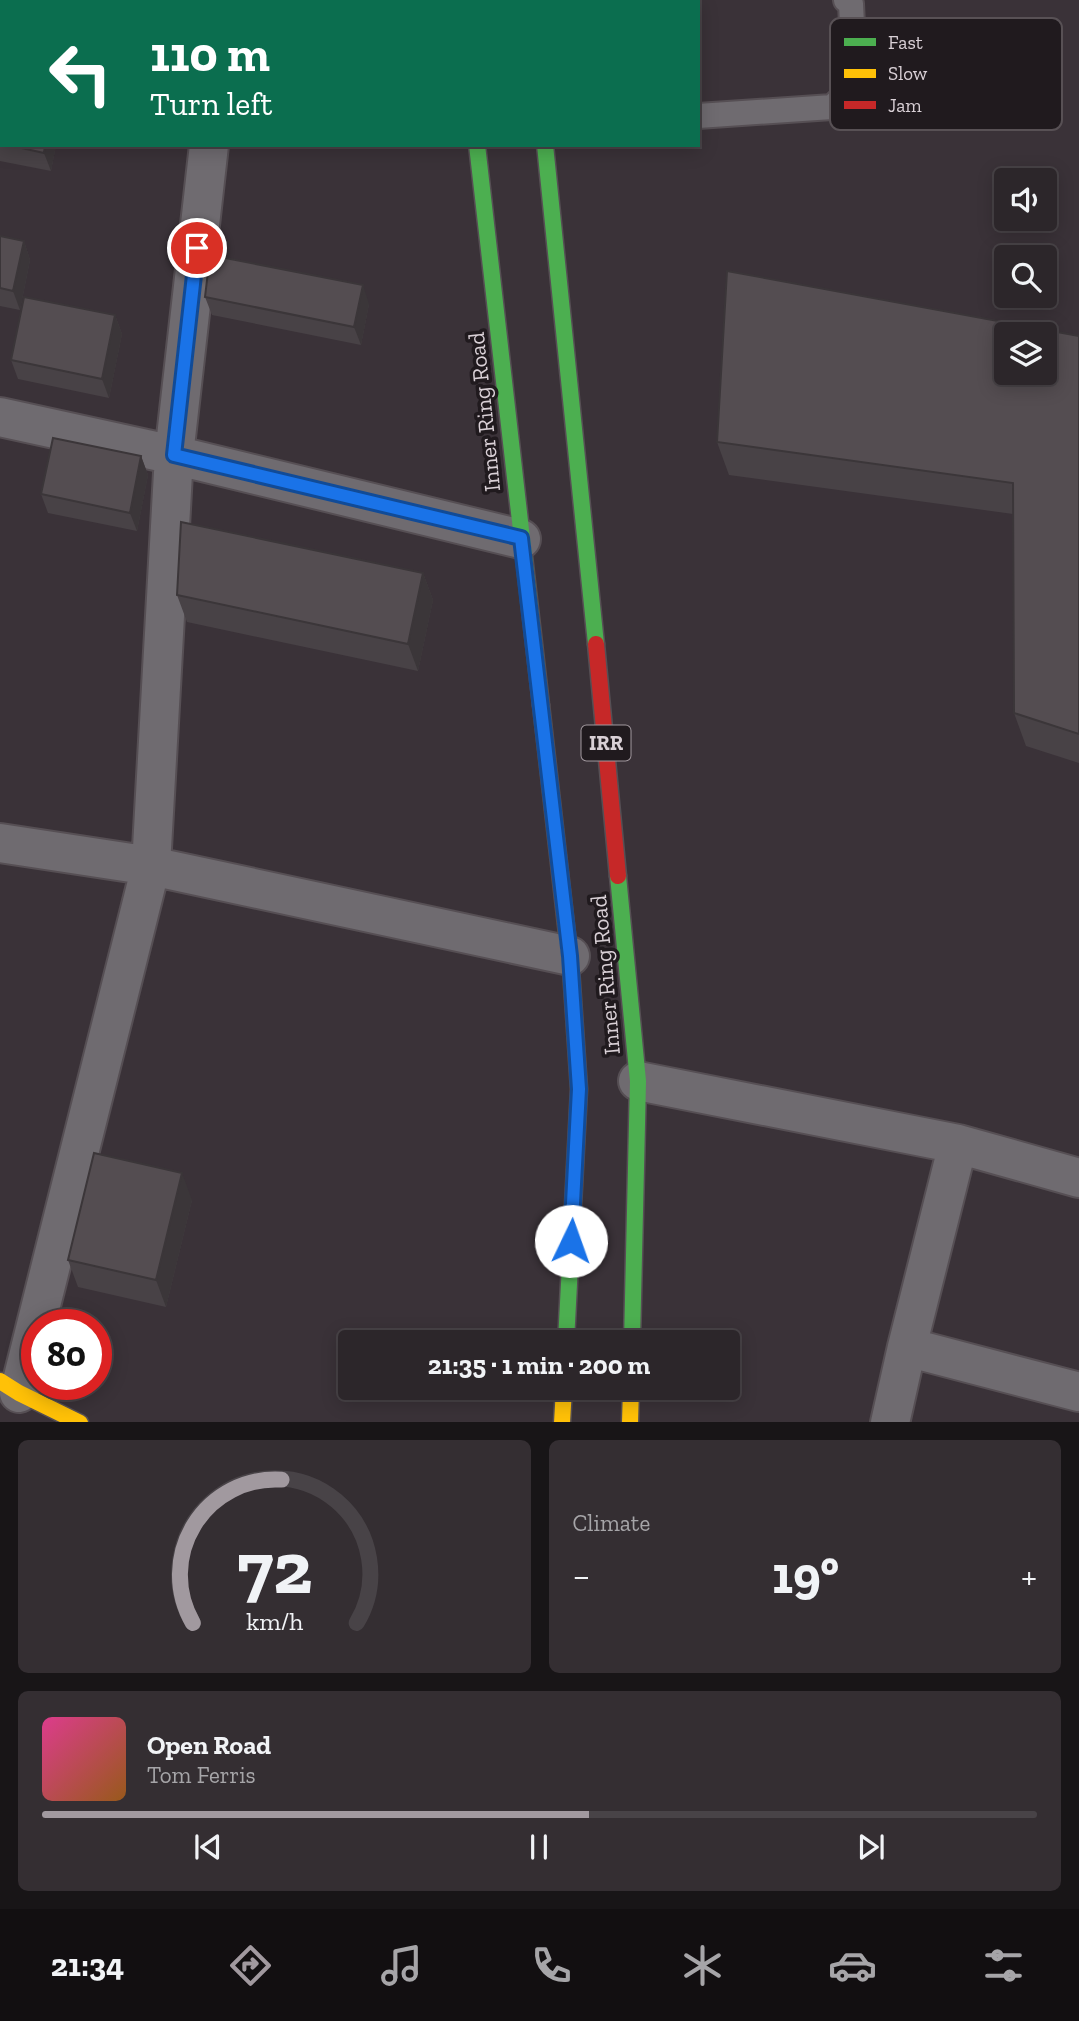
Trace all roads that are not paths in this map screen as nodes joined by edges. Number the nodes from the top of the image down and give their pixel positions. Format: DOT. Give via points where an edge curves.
graph roads {
  1 [pos="846,0"];
  2 [pos="852,18"];
  3 [pos="830,107"];
  4 [pos="700,116"];
  5 [pos="209,147"];
  6 [pos="477,147"];
  7 [pos="545,147"];
  8 [pos="0,417"];
  9 [pos="174,455"];
  10 [pos="521,538"];
  11 [pos="0,843"];
  12 [pos="150,866"];
  13 [pos="570,956"];
  14 [pos="638,1081"];
  15 [pos="958,1144"];
  16 [pos="1079,1178"];
  17 [pos="567,1330"];
  18 [pos="632,1330"];
  19 [pos="907,1346"];
  20 [pos="9,1387"];
  21 [pos="1079,1392"];
  22 [pos="563,1400"];
  23 [pos="631,1400"];
  24 [pos="78,1422"];
  25 [pos="562,1422"];
  26 [pos="630,1422"];
  27 [pos="890,1422"];
  1 -- 2 [label="lane" via="851,4"];
  3 -- 4 [label="lane"];
  5 -- 9 [label="street"];
  6 -- 10 [label="main road, Inner Ring Road"];
  7 -- 14 [label="main road, Inner Ring Road / IRR"];
  8 -- 9 [label="street"];
  9 -- 10 [label="street"];
  9 -- 12 [label="street"];
  10 -- 13 [label="main road, Inner Ring Road"];
  11 -- 12 [label="street"];
  12 -- 13 [label="street"];
  12 -- 20 [label="street"];
  13 -- 17 [label="main road, Inner Ring Road" via="579,1089"];
  14 -- 15 [label="street"];
  14 -- 18 [label="main road, Inner Ring Road / IRR"];
  15 -- 16 [label="street"];
  15 -- 19 [label="street"];
  19 -- 21 [label="street"];
  19 -- 27 [label="street"];
  20 -- 24 [label="main road"];
  22 -- 25 [label="main road"];
  23 -- 26 [label="main road"];
}
